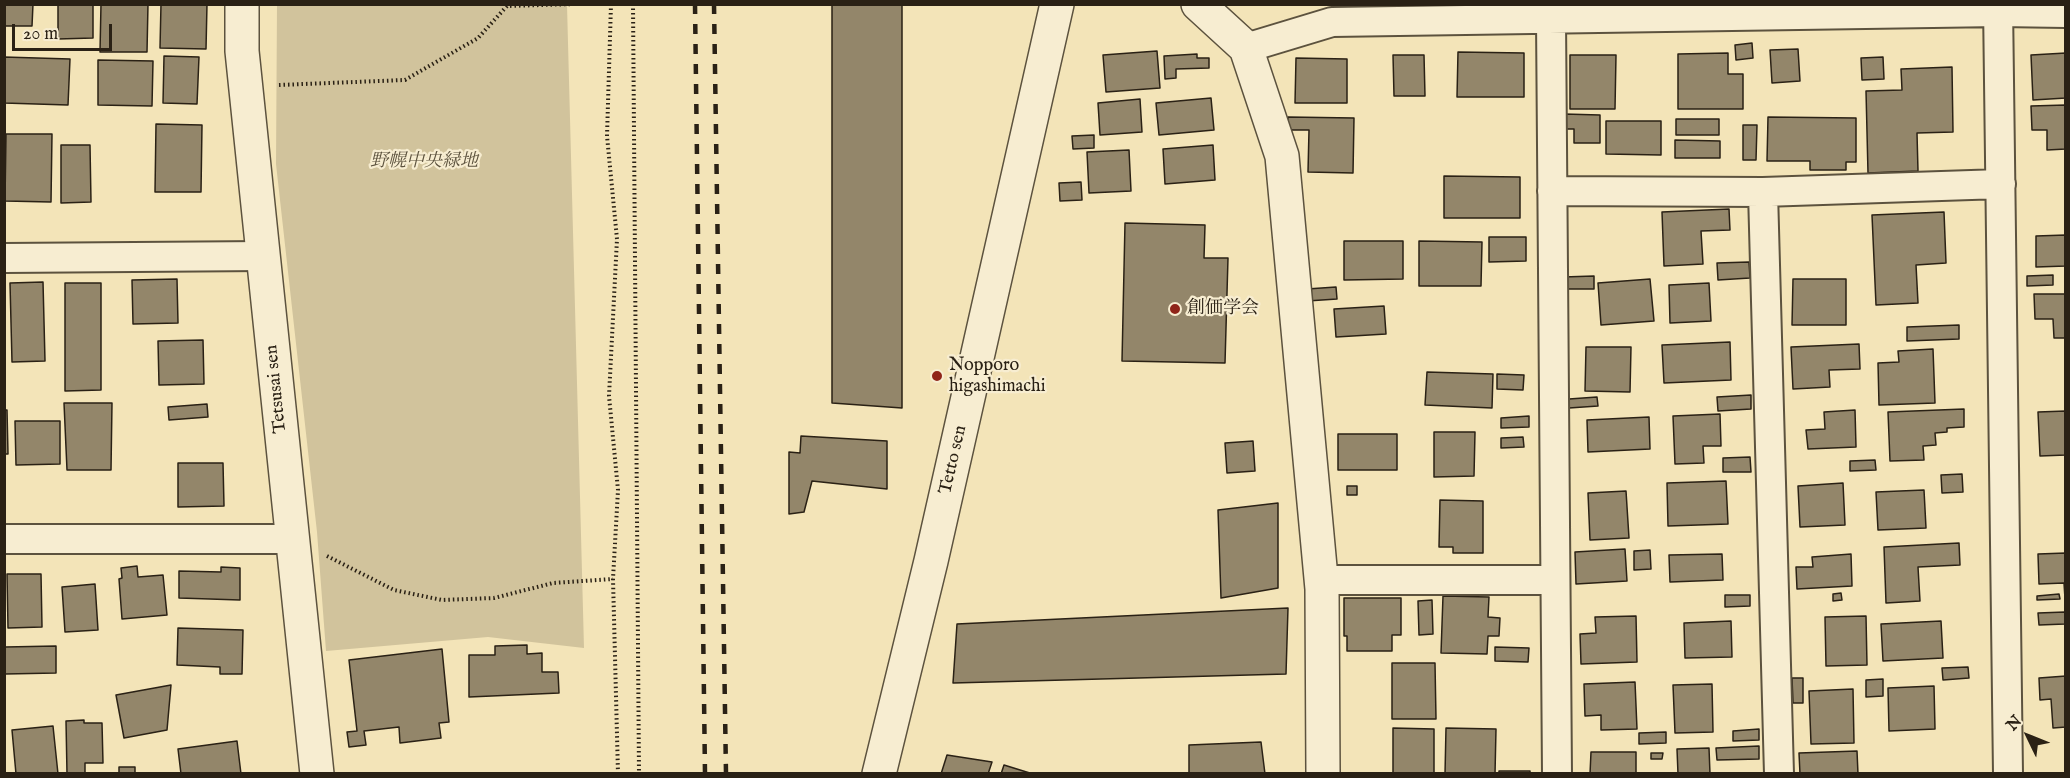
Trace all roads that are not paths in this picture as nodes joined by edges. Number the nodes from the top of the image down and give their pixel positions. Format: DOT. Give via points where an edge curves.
graph roads {
  1 [pos="242,4"];
  2 [pos="1057,4"];
  3 [pos="1198,4"];
  4 [pos="1999,8"];
  5 [pos="1332,13"];
  6 [pos="2066,14"];
  7 [pos="1551,19"];
  8 [pos="1246,48"];
  9 [pos="2001,184"];
  10 [pos="1552,191"];
  11 [pos="1763,192"];
  12 [pos="264,256"];
  13 [pos="4,258"];
  14 [pos="4,539"];
  15 [pos="293,539"];
  16 [pos="1320,580"];
  17 [pos="1555,580"];
  18 [pos="317,774"];
  19 [pos="879,774"];
  20 [pos="1323,774"];
  21 [pos="1557,774"];
  22 [pos="1779,774"];
  23 [pos="2008,774"];
  1 -- 12 [label="street, Tetsusai sen" via="242,51"];
  2 -- 19 [label="street, Tetto sen"];
  3 -- 8 [label="street"];
  4 -- 6 [label="street"];
  4 -- 7 [label="street"];
  4 -- 9 [label="street"];
  5 -- 7 [label="street"];
  5 -- 8 [label="street"];
  7 -- 10 [label="street"];
  8 -- 16 [label="street" via="1282,156"];
  9 -- 11 [label="street"];
  9 -- 23 [label="street"];
  10 -- 11 [label="street"];
  10 -- 17 [label="street"];
  11 -- 22 [label="street"];
  12 -- 13 [label="street"];
  12 -- 15 [label="street, Tetsusai sen"];
  14 -- 15 [label="street"];
  15 -- 18 [label="street, Tetsusai sen"];
  16 -- 17 [label="street"];
  16 -- 20 [label="street"];
  17 -- 21 [label="street"];
}
